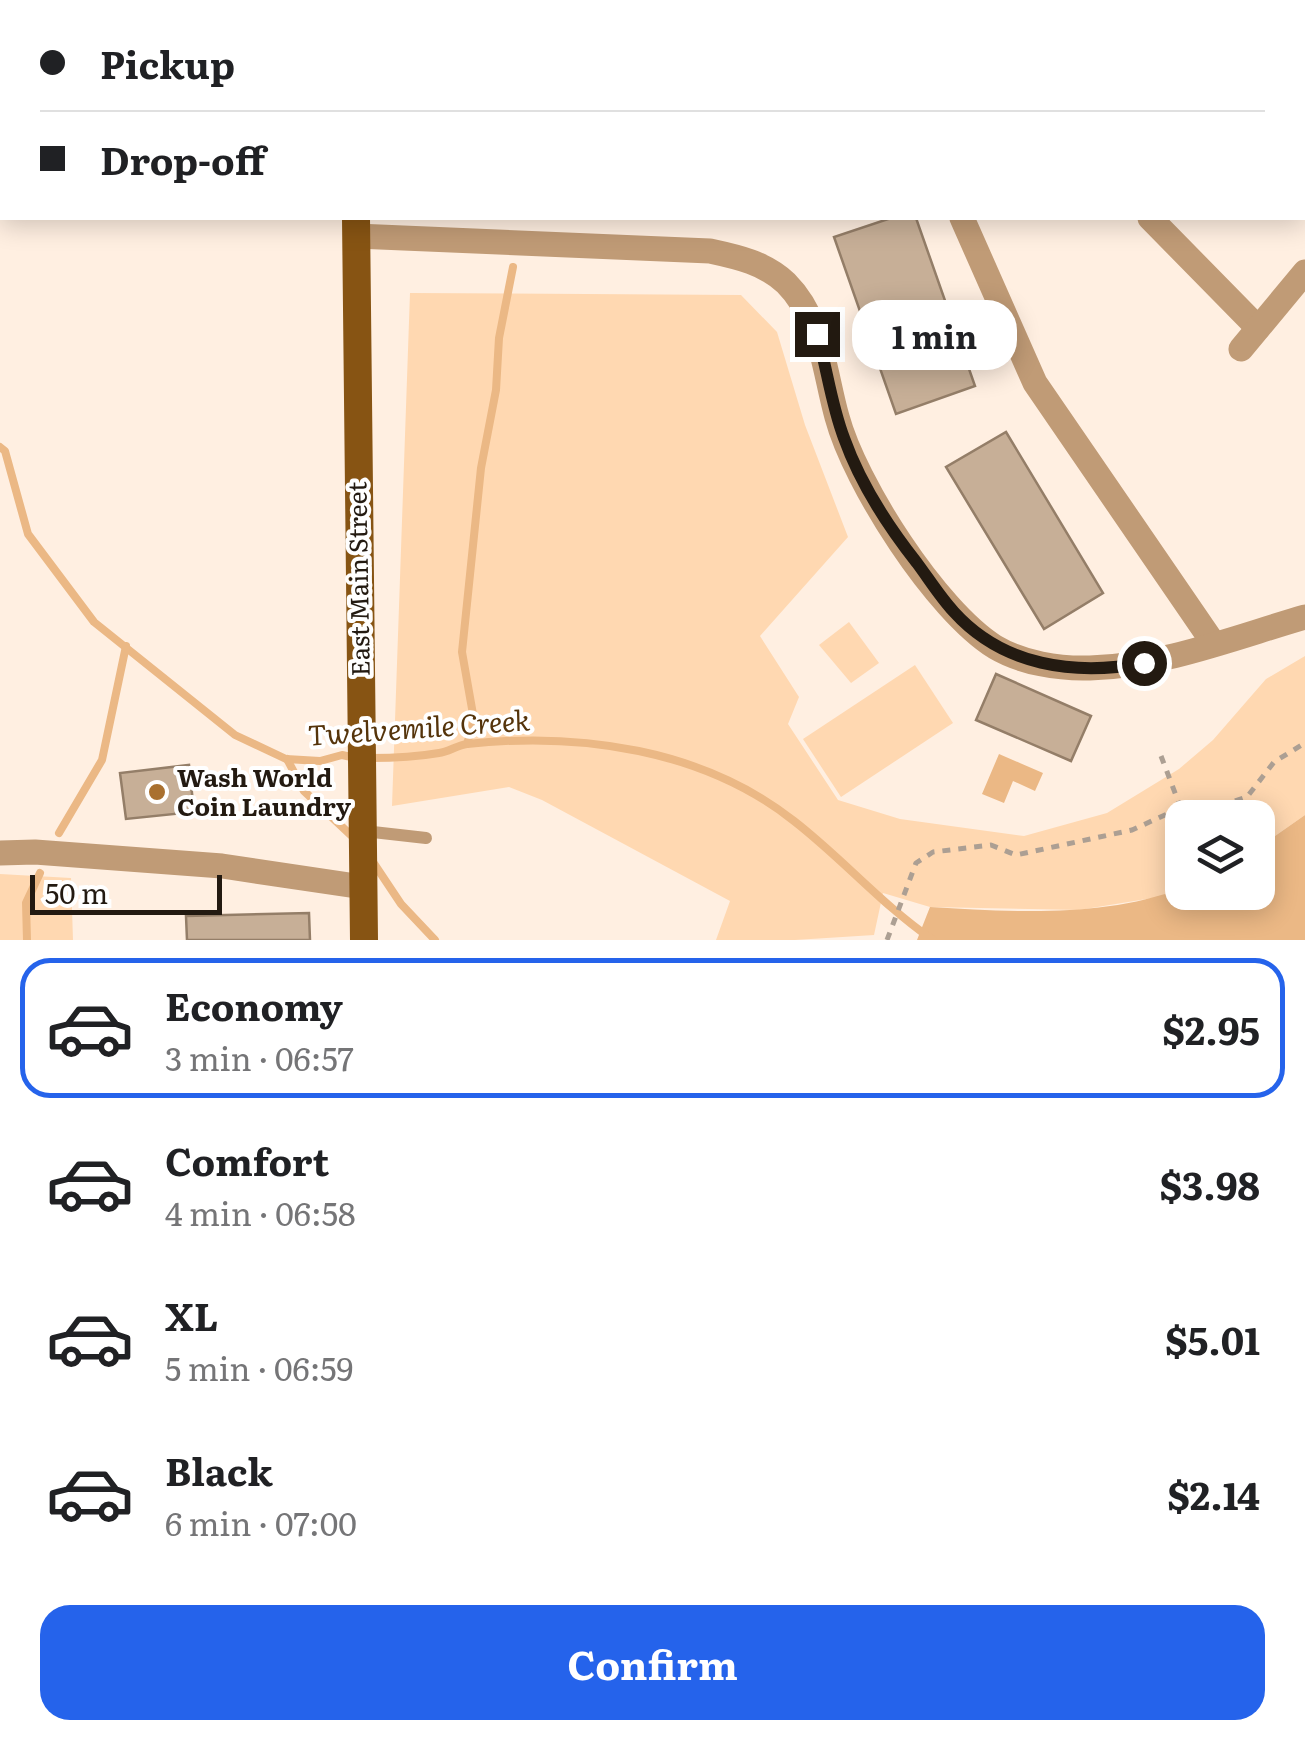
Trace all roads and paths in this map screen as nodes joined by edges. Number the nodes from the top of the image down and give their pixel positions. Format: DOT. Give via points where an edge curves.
graph roads {
  1 [pos="963,220"];
  2 [pos="1152,220"];
  3 [pos="356,227"];
  4 [pos="1305,272"];
  5 [pos="1258,328"];
  6 [pos="1241,349"];
  7 [pos="1305,616"];
  8 [pos="1214,644"];
  9 [pos="1305,743"];
  10 [pos="1161,756"];
  11 [pos="1178,800"];
  12 [pos="1237,800"];
  13 [pos="1165,814"];
  14 [pos="362,831"];
  15 [pos="426,838"];
  16 [pos="0,853"];
  17 [pos="362,874"];
  18 [pos="364,940"];
  19 [pos="887,940"];
  1 -- 8 [label="street" via="1035,384"];
  2 -- 5 [label="street"];
  3 -- 8 [label="street" via="710,250 766,268 787,284 817,334 845,442 876,504 973,630 996,648 1051,666 1139,664"];
  3 -- 14 [label="main road, East Main Street"];
  4 -- 5 [label="street"];
  5 -- 6 [label="street"];
  7 -- 8 [label="street"];
  9 -- 12 [label="path" via="1274,762"];
  10 -- 11 [label="path"];
  13 -- 19 [label="path" via="1132,830 1016,855 991,845 933,852 910,874"];
  14 -- 15 [label="lane"];
  14 -- 17 [label="main road, East Main Street"];
  16 -- 17 [label="street"];
  17 -- 18 [label="main road, East Main Street"];
}
